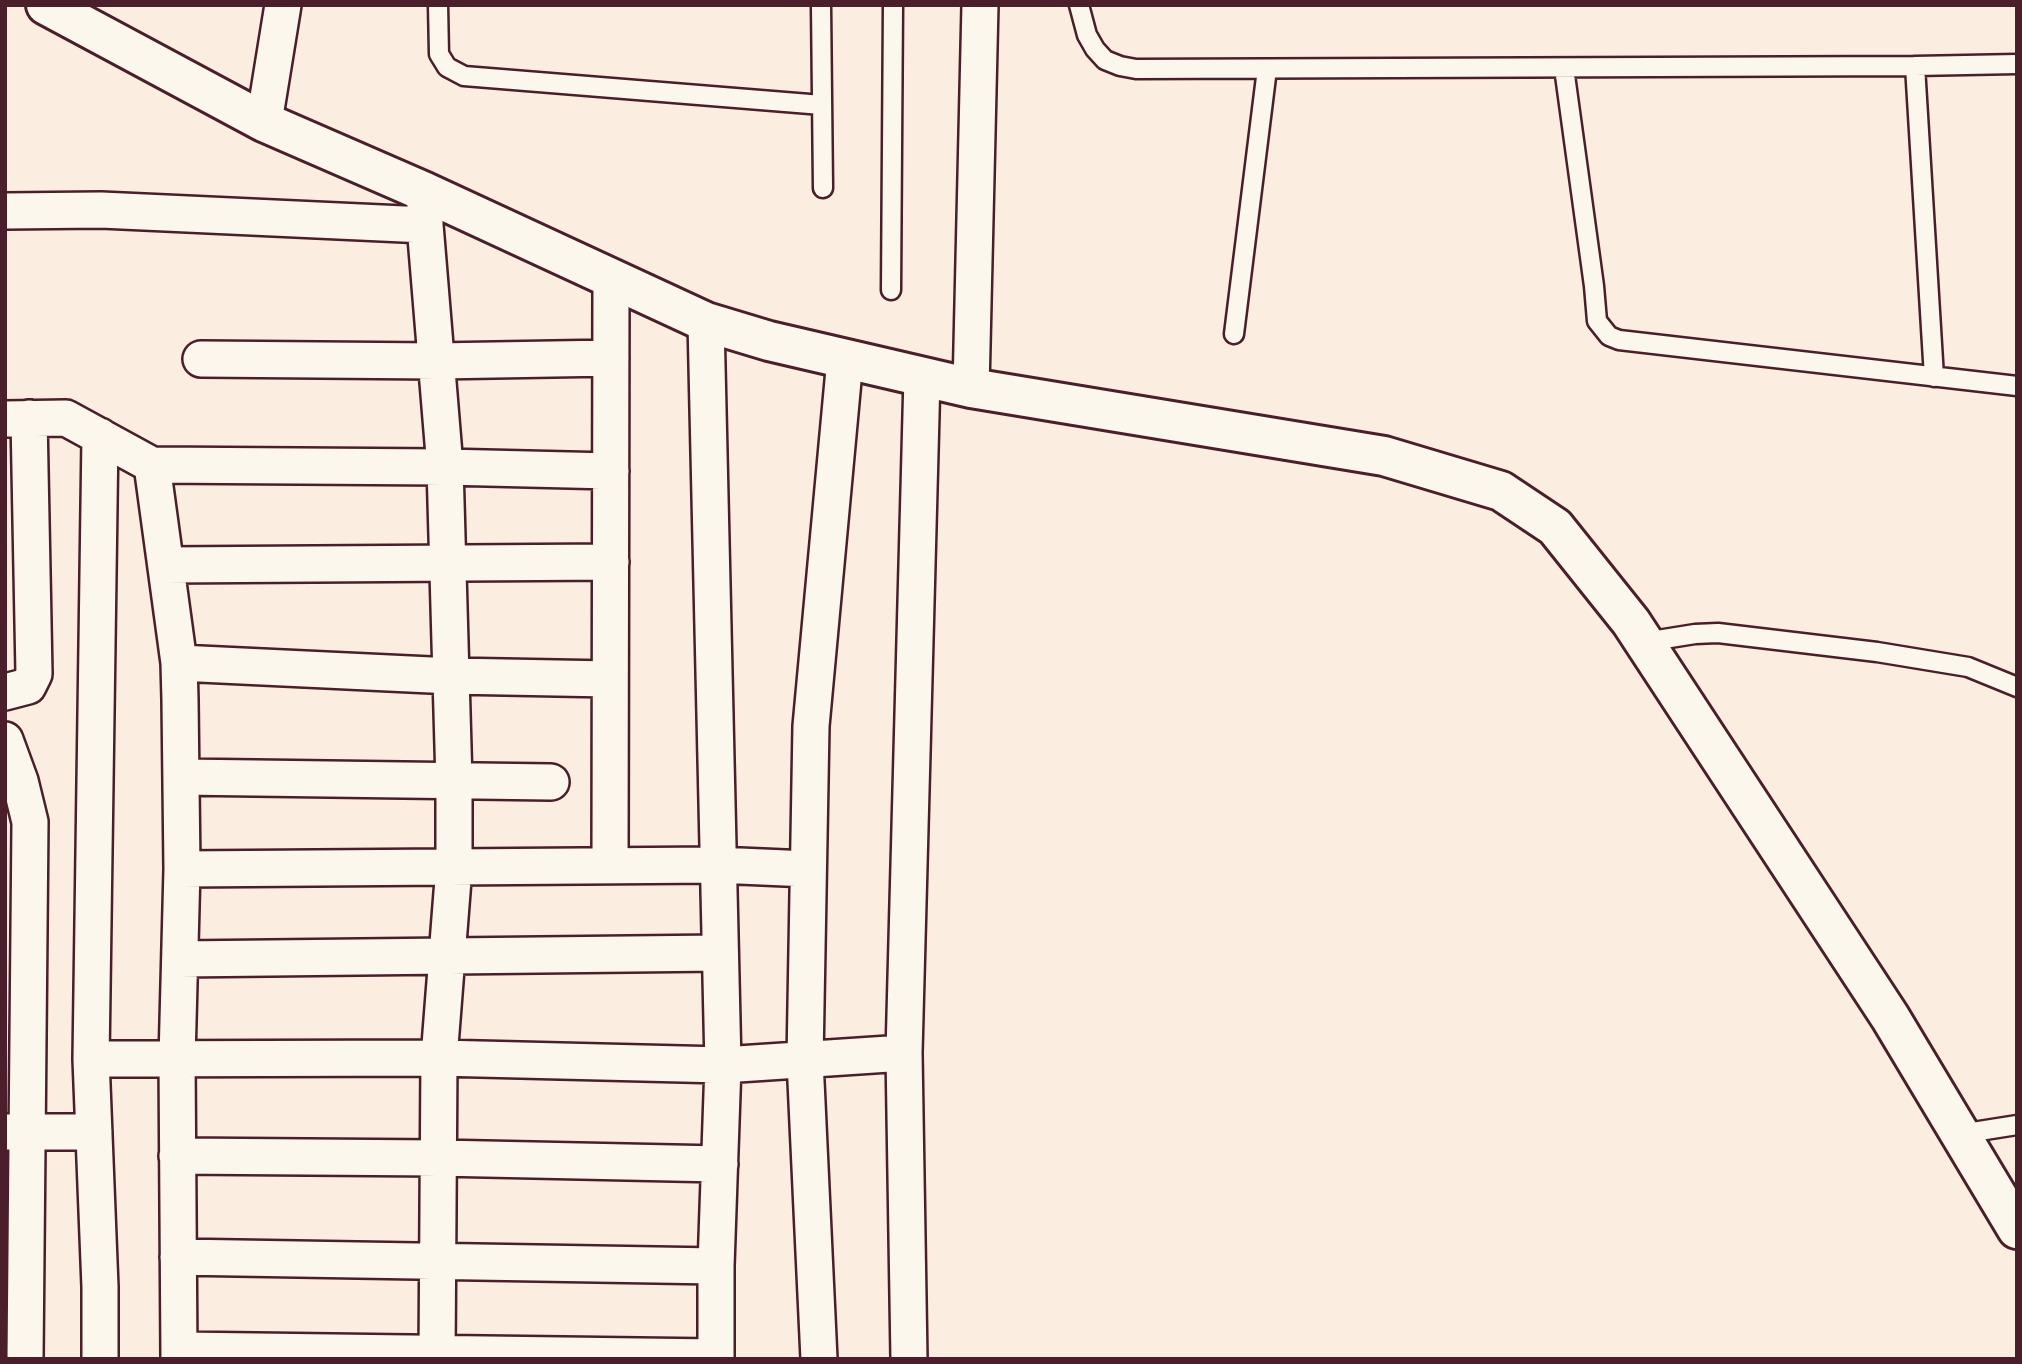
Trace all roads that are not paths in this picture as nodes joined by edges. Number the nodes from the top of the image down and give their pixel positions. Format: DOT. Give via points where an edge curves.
graph roads {
  1 [pos="46,5"];
  2 [pos="283,5"];
  3 [pos="438,5"];
  4 [pos="821,5"];
  5 [pos="893,5"];
  6 [pos="981,5"];
  7 [pos="1079,5"];
  8 [pos="2017,64"];
  9 [pos="1915,66"];
  10 [pos="1564,68"];
  11 [pos="1266,69"];
  12 [pos="822,105"];
  13 [pos="264,122"];
  14 [pos="822,188"];
  15 [pos="425,209"];
  16 [pos="5,211"];
  17 [pos="611,278"];
  18 [pos="891,290"];
  19 [pos="706,322"];
  20 [pos="1234,334"];
  21 [pos="201,359"];
  22 [pos="611,359"];
  23 [pos="845,359"];
  24 [pos="436,361"];
  25 [pos="922,377"];
  26 [pos="1934,377"];
  27 [pos="2017,386"];
  28 [pos="971,387"];
  29 [pos="17,418"];
  30 [pos="100,436"];
  31 [pos="152,465"];
  32 [pos="445,467"];
  33 [pos="611,471"];
  34 [pos="611,562"];
  35 [pos="450,564"];
  36 [pos="166,565"];
  37 [pos="1645,642"];
  38 [pos="179,663"];
  39 [pos="452,676"];
  40 [pos="610,679"];
  41 [pos="2017,687"];
  42 [pos="5,692"];
  43 [pos="5,740"];
  44 [pos="181,777"];
  45 [pos="454,782"];
  46 [pos="551,782"];
  47 [pos="717,865"];
  48 [pos="610,866"];
  49 [pos="454,867"];
  50 [pos="182,869"];
  51 [pos="808,869"];
  52 [pos="720,953"];
  53 [pos="447,958"];
  54 [pos="180,960"];
  55 [pos="17,966"];
  56 [pos="904,1053"];
  57 [pos="439,1058"];
  58 [pos="91,1059"];
  59 [pos="177,1059"];
  60 [pos="805,1060"];
  61 [pos="723,1065"];
  62 [pos="2017,1125"];
  63 [pos="16,1132"];
  64 [pos="94,1132"];
  65 [pos="1959,1134"];
  66 [pos="177,1156"];
  67 [pos="439,1158"];
  68 [pos="720,1164"];
  69 [pos="2017,1229"];
  70 [pos="178,1257"];
  71 [pos="438,1261"];
  72 [pos="716,1266"];
  73 [pos="179,1354"];
  74 [pos="437,1356"];
  75 [pos="716,1358"];
  76 [pos="25,1359"];
  77 [pos="100,1359"];
  78 [pos="819,1359"];
  79 [pos="909,1359"];
  1 -- 13 [label="street"];
  2 -- 13 [label="street"];
  3 -- 12 [label="lane" via="439,54 447,67 464,76"];
  4 -- 12 [label="lane"];
  5 -- 18 [label="lane"];
  6 -- 28 [label="street"];
  7 -- 11 [label="lane" via="1095,49 1120,66"];
  8 -- 9 [label="lane"];
  9 -- 10 [label="lane"];
  9 -- 26 [label="lane"];
  10 -- 11 [label="lane"];
  10 -- 26 [label="lane" via="1597,321 1609,336"];
  11 -- 20 [label="lane"];
  12 -- 14 [label="lane"];
  13 -- 15 [label="street"];
  15 -- 16 [label="street"];
  15 -- 17 [label="street"];
  15 -- 24 [label="street"];
  17 -- 19 [label="street"];
  17 -- 22 [label="street"];
  19 -- 23 [label="street"];
  19 -- 47 [label="street"];
  21 -- 24 [label="street"];
  22 -- 24 [label="street"];
  22 -- 33 [label="street"];
  23 -- 25 [label="street"];
  23 -- 51 [label="street" via="811,726"];
  24 -- 32 [label="street"];
  25 -- 28 [label="street"];
  25 -- 56 [label="street"];
  26 -- 27 [label="lane"];
  28 -- 37 [label="street" via="1384,456 1501,491 1555,527"];
  29 -- 30 [label="street" via="66,418"];
  29 -- 42 [label="street" via="34,674 28,686"];
  30 -- 31 [label="street"];
  30 -- 58 [label="street"];
  31 -- 32 [label="street"];
  31 -- 36 [label="street"];
  32 -- 33 [label="street"];
  32 -- 35 [label="street"];
  33 -- 34 [label="street"];
  34 -- 35 [label="street"];
  34 -- 40 [label="street"];
  35 -- 36 [label="street"];
  35 -- 39 [label="street"];
  36 -- 38 [label="street"];
  37 -- 41 [label="lane" via="1706,633 1877,652 1968,667"];
  37 -- 65 [label="street" via="1890,1017"];
  38 -- 39 [label="street"];
  38 -- 44 [label="street"];
  39 -- 40 [label="street"];
  39 -- 45 [label="street"];
  40 -- 48 [label="street"];
  43 -- 55 [label="street" via="30,822"];
  44 -- 45 [label="street"];
  44 -- 50 [label="street"];
  45 -- 46 [label="street"];
  45 -- 49 [label="street"];
  47 -- 48 [label="street"];
  47 -- 51 [label="street"];
  47 -- 52 [label="street"];
  48 -- 49 [label="street"];
  49 -- 50 [label="street"];
  49 -- 53 [label="street"];
  50 -- 54 [label="street"];
  51 -- 60 [label="street"];
  52 -- 53 [label="street"];
  52 -- 61 [label="street"];
  53 -- 54 [label="street"];
  53 -- 57 [label="street"];
  54 -- 59 [label="street"];
  55 -- 63 [label="street"];
  56 -- 60 [label="street"];
  56 -- 79 [label="street"];
  57 -- 59 [label="street"];
  57 -- 61 [label="street"];
  57 -- 67 [label="street"];
  58 -- 59 [label="street"];
  58 -- 64 [label="street"];
  59 -- 66 [label="street"];
  60 -- 61 [label="street"];
  60 -- 78 [label="street"];
  61 -- 68 [label="street"];
  62 -- 65 [label="lane"];
  63 -- 64 [label="street"];
  63 -- 76 [label="street"];
  64 -- 77 [label="street"];
  65 -- 69 [label="street"];
  66 -- 67 [label="street"];
  66 -- 70 [label="street"];
  67 -- 68 [label="street"];
  67 -- 71 [label="street"];
  68 -- 72 [label="street"];
  70 -- 71 [label="street"];
  70 -- 73 [label="street"];
  71 -- 72 [label="street"];
  71 -- 74 [label="street"];
  72 -- 75 [label="street"];
  73 -- 74 [label="street"];
  74 -- 75 [label="street"];
}
